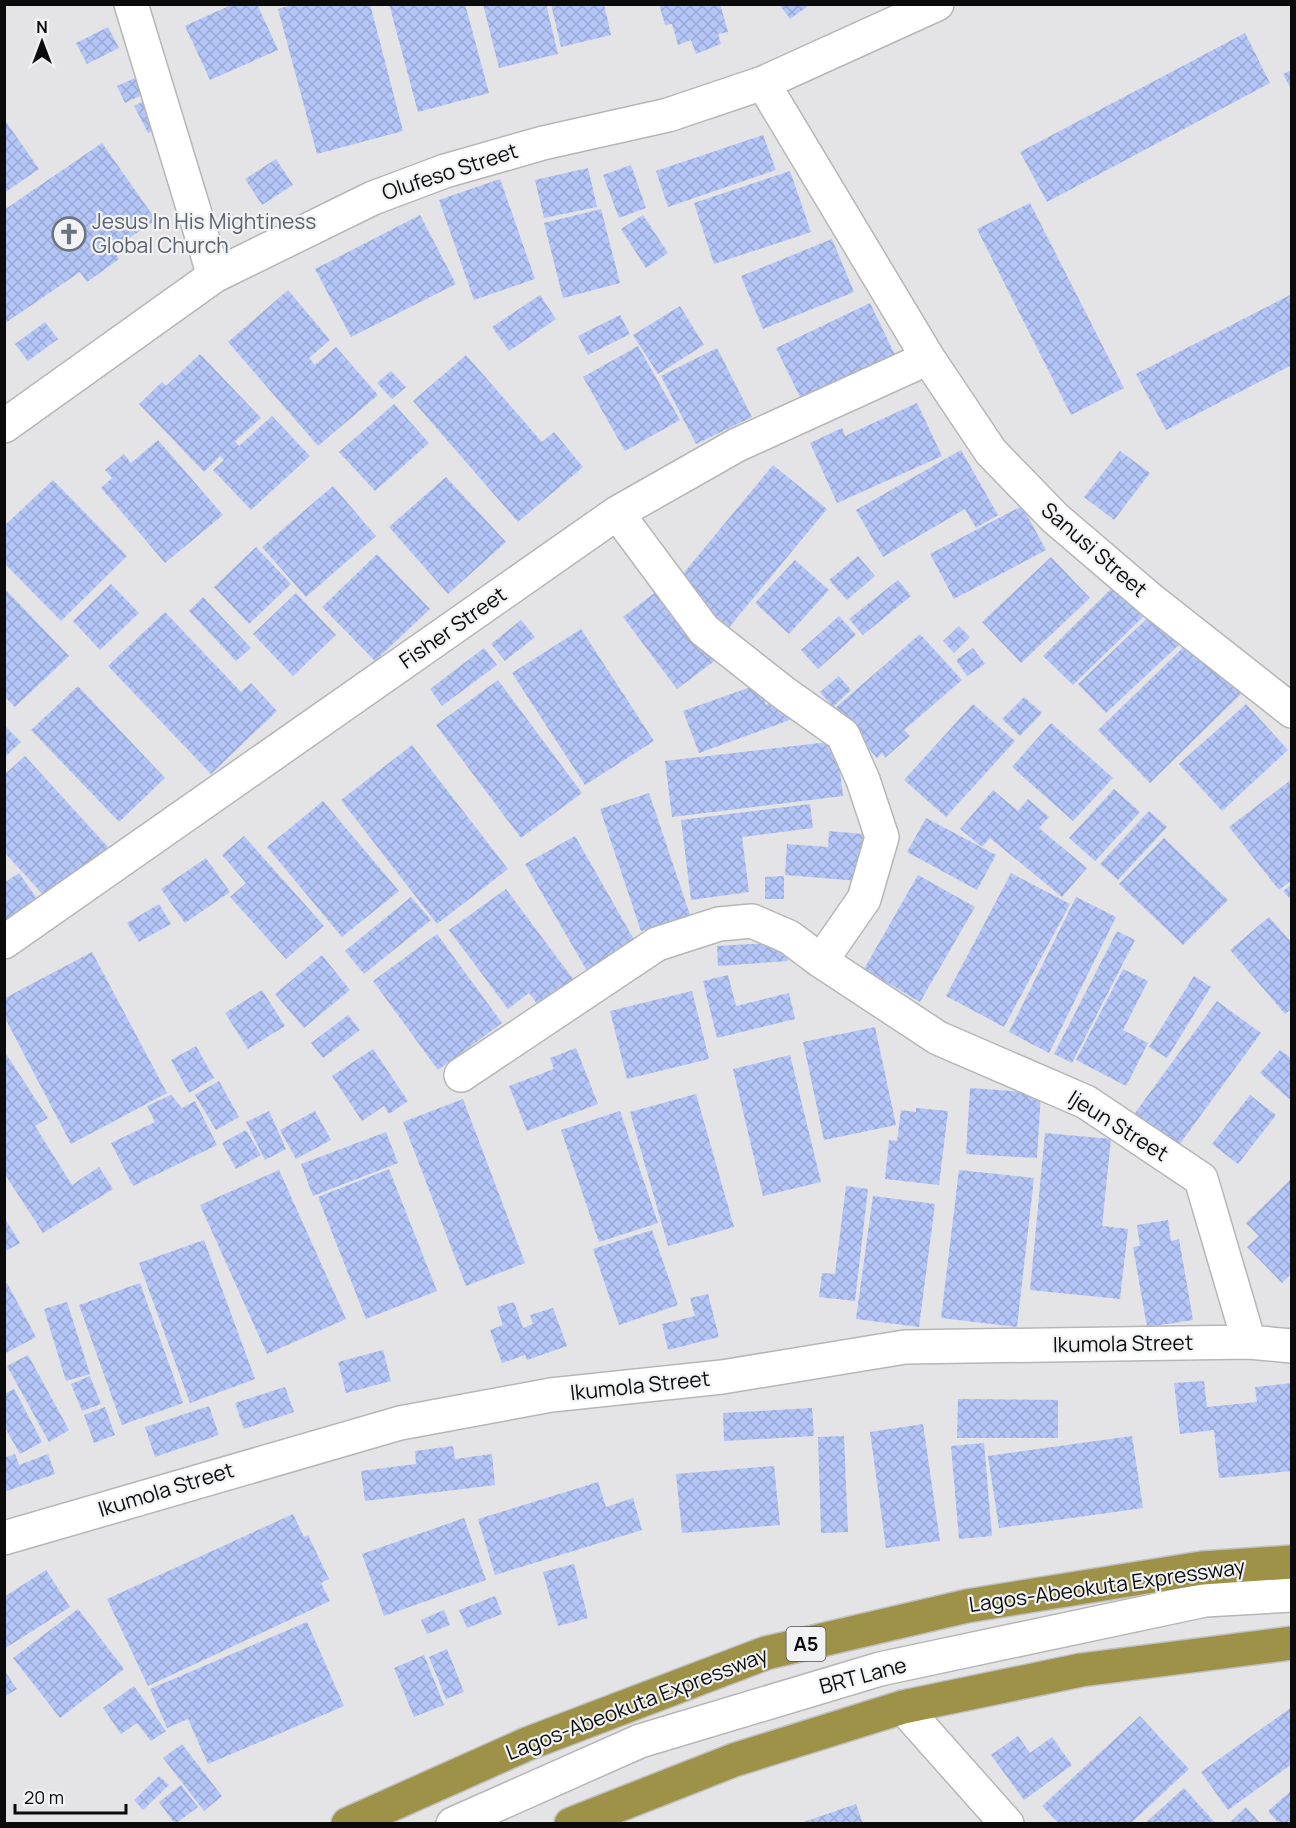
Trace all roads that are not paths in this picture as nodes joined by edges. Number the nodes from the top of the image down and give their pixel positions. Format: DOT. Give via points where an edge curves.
graph roads {
  1 [pos="131,4"];
  2 [pos="937,4"];
  3 [pos="763,83"];
  4 [pos="214,276"];
  5 [pos="928,358"];
  6 [pos="4,426"];
  7 [pos="617,513"];
  8 [pos="1292,711"];
  9 [pos="4,942"];
  10 [pos="821,962"];
  11 [pos="461,1075"];
  12 [pos="1249,1342"];
  13 [pos="1292,1346"];
  14 [pos="4,1538"];
  15 [pos="1292,1562"];
  16 [pos="1292,1595"];
  17 [pos="1292,1643"];
  18 [pos="903,1707"];
  19 [pos="348,1824"];
  20 [pos="453,1824"];
  21 [pos="571,1824"];
  22 [pos="1007,1824"];
  1 -- 4 [label="street"];
  2 -- 3 [label="street, Olufeso Street"];
  3 -- 4 [label="street, Olufeso Street" via="668,115 543,142 445,171 373,198"];
  3 -- 5 [label="street, Sanusi Street"];
  4 -- 6 [label="street, Olufeso Street"];
  5 -- 7 [label="street, Fisher Street" via="737,445"];
  5 -- 8 [label="street, Sanusi Street" via="991,452 1055,518"];
  7 -- 9 [label="street, Fisher Street"];
  7 -- 10 [label="street" via="704,630 843,735 882,837 864,899"];
  10 -- 11 [label="street, Ijeun Street" via="789,937 752,921 693,931 657,944"];
  10 -- 12 [label="street, Ijeun Street" via="938,1038 1086,1102 1202,1179"];
  12 -- 13 [label="street, Ikumola Street"];
  12 -- 14 [label="street, Ikumola Street" via="905,1347 722,1377 551,1395 400,1423"];
  15 -- 19 [label="highway, Lagos-Abeokuta Expressway / A5" via="1202,1568 967,1606 766,1653 527,1744"];
  16 -- 20 [label="street, BRT Lane" via="1205,1600 880,1669 640,1741"];
  17 -- 18 [label="highway" via="1081,1670"];
  18 -- 21 [label="highway" via="734,1760"];
  18 -- 22 [label="street"];
}
